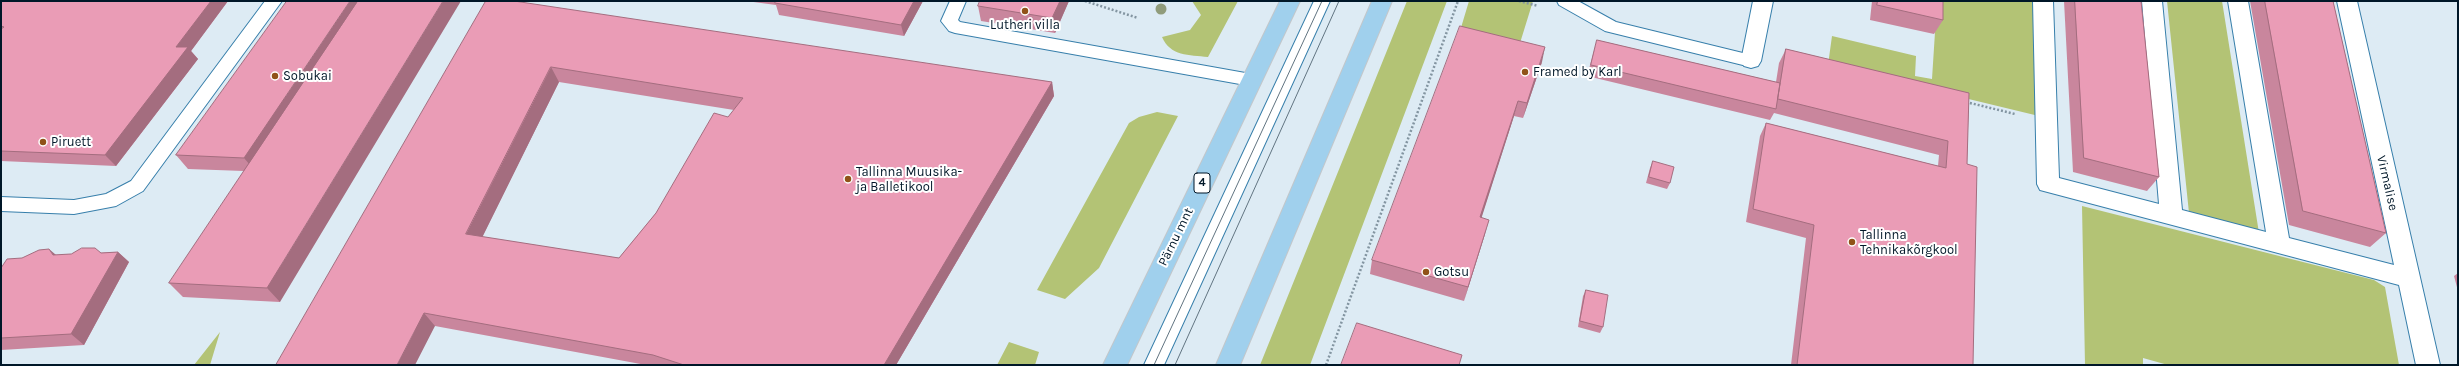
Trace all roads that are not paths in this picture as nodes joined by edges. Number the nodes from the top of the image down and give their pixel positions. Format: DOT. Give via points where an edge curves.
graph roads {
  1 [pos="274,1"];
  2 [pos="958,1"];
  3 [pos="1290,1"];
  4 [pos="1322,1"];
  5 [pos="1382,1"];
  6 [pos="1565,1"];
  7 [pos="1763,1"];
  8 [pos="2044,1"];
  9 [pos="2152,1"];
  10 [pos="2238,1"];
  11 [pos="2347,1"];
  12 [pos="1751,61"];
  13 [pos="1251,80"];
  14 [pos="1,204"];
  15 [pos="2171,216"];
  16 [pos="2279,245"];
  17 [pos="2408,278"];
  18 [pos="1115,365"];
  19 [pos="1154,365"];
  20 [pos="1228,365"];
  21 [pos="2428,365"];
  1 -- 14 [label="lane" via="137,186 110,201 74,207"];
  2 -- 13 [label="lane" via="949,21 955,27"];
  3 -- 13 [label="main road, Pärnu mnt / 4"];
  4 -- 19 [label="lane"];
  5 -- 20 [label="main road"];
  6 -- 12 [label="lane" via="1611,27"];
  7 -- 12 [label="street"];
  8 -- 15 [label="street" via="2048,184"];
  9 -- 15 [label="street"];
  10 -- 16 [label="street"];
  11 -- 17 [label="street, Virmalise"];
  13 -- 18 [label="main road, Pärnu mnt / 4"];
  15 -- 16 [label="street"];
  16 -- 17 [label="street"];
  17 -- 21 [label="street, Virmalise"];
}
